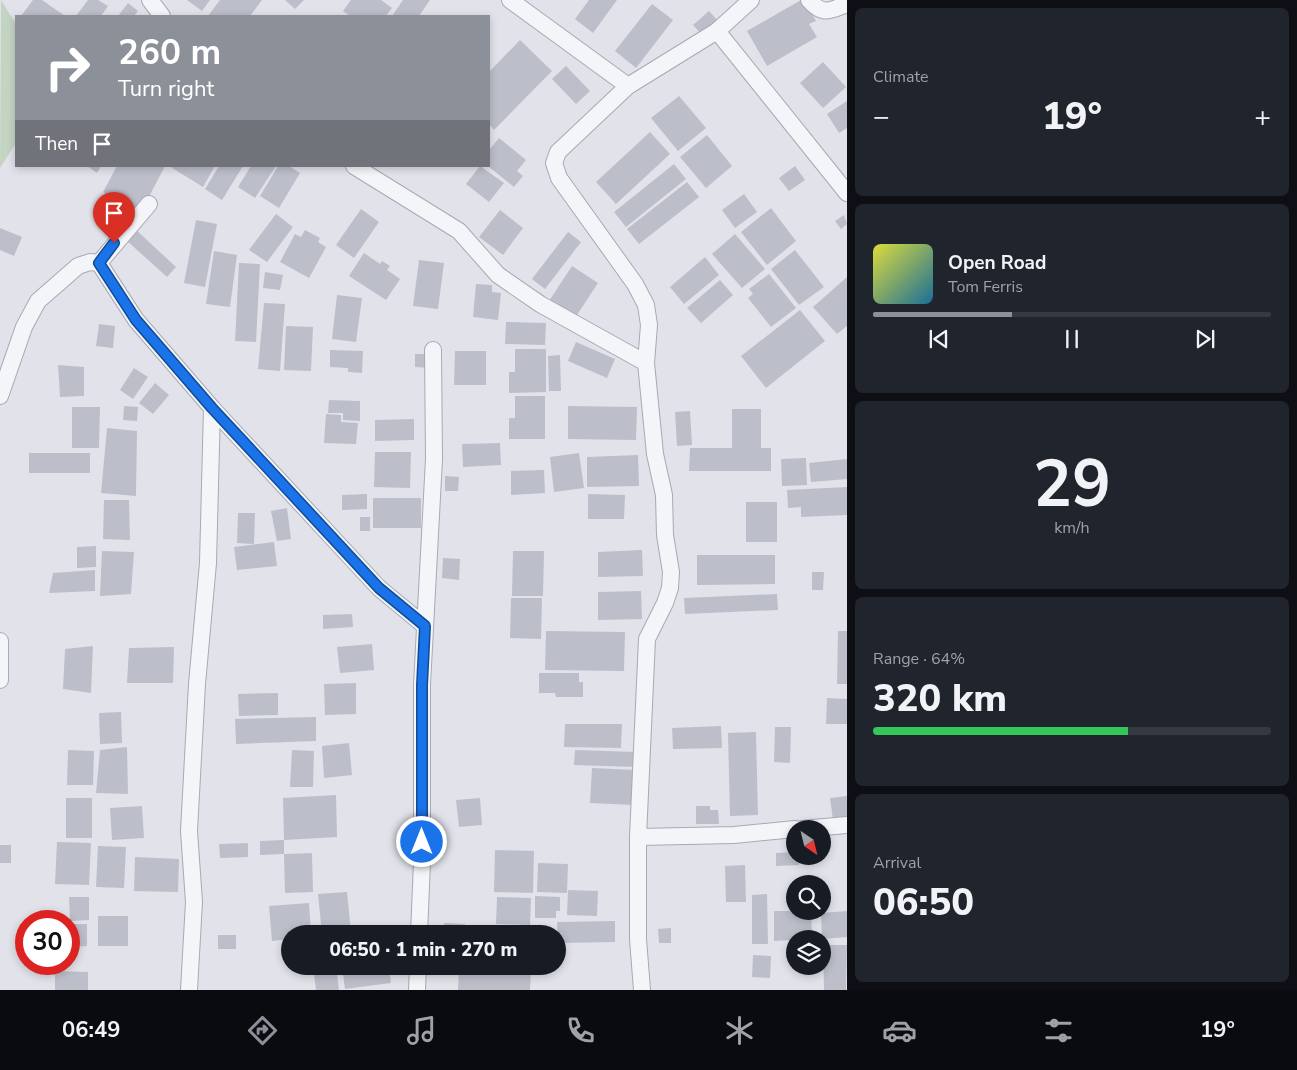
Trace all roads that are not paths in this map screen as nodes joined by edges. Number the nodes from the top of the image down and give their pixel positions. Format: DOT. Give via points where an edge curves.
graph roads {
  1 [pos="150,0"];
  2 [pos="510,0"];
  3 [pos="751,0"];
  4 [pos="809,0"];
  5 [pos="847,4"];
  6 [pos="161,15"];
  7 [pos="717,31"];
  8 [pos="628,86"];
  9 [pos="356,167"];
  10 [pos="847,193"];
  11 [pos="149,204"];
  12 [pos="99,263"];
  13 [pos="433,350"];
  14 [pos="646,363"];
  15 [pos="0,396"];
  16 [pos="212,408"];
  17 [pos="425,626"];
  18 [pos="0,641"];
  19 [pos="0,680"];
  20 [pos="847,825"];
  21 [pos="831,826"];
  22 [pos="786,830"];
  23 [pos="638,837"];
  24 [pos="420,925"];
  25 [pos="418,975"];
  26 [pos="189,990"];
  27 [pos="417,990"];
  28 [pos="642,990"];
  1 -- 6 [label="street"];
  2 -- 8 [label="street"];
  3 -- 7 [label="street"];
  4 -- 5 [label="street" via="823,11"];
  7 -- 8 [label="street"];
  7 -- 10 [label="street"];
  8 -- 14 [label="street" via="558,152 554,163 559,178 635,284 646,305 649,325"];
  9 -- 14 [label="street" via="459,231 498,275 540,304"];
  11 -- 12 [label="street"];
  12 -- 15 [label="street" via="78,266 38,301 24,327"];
  12 -- 16 [label="street" via="136,320"];
  13 -- 17 [label="street" via="434,459"];
  14 -- 23 [label="street" via="671,572 665,603 648,639"];
  16 -- 17 [label="street" via="379,588"];
  16 -- 26 [label="street" via="208,563 189,831 194,902"];
  17 -- 24 [label="street"];
  18 -- 19 [label="street"];
  20 -- 21 [label="street"];
  22 -- 23 [label="street" via="734,835"];
  23 -- 28 [label="street" via="638,939"];
  25 -- 27 [label="street"];
}
